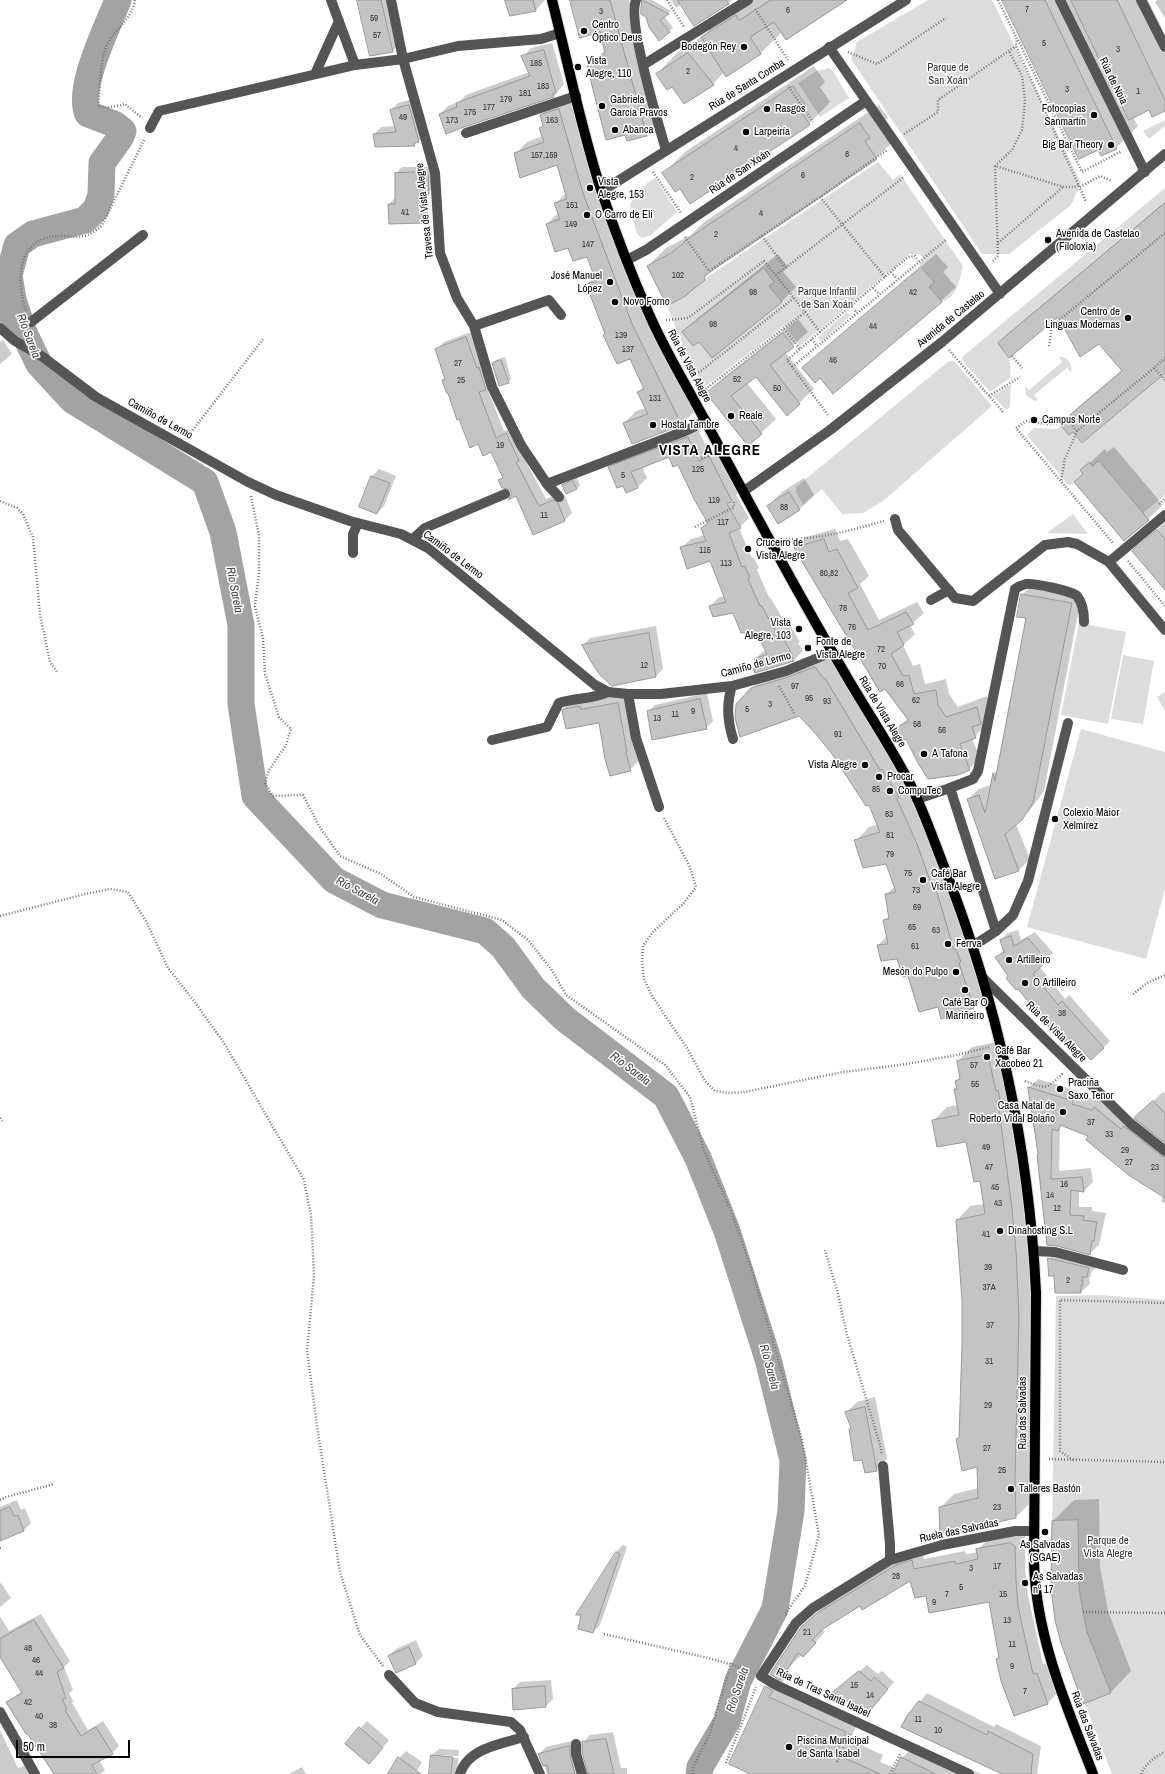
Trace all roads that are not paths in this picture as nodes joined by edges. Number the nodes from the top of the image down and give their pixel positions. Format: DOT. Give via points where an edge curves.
graph roads {
  1 [pos="331,0"];
  2 [pos="391,0"];
  3 [pos="552,0"];
  4 [pos="636,0"];
  5 [pos="906,0"];
  6 [pos="1060,0"];
  7 [pos="1141,0"];
  8 [pos="751,3"];
  9 [pos="339,21"];
  10 [pos="560,33"];
  11 [pos="829,47"];
  12 [pos="1165,48"];
  13 [pos="403,59"];
  14 [pos="355,64"];
  15 [pos="643,65"];
  16 [pos="315,74"];
  17 [pos="576,96"];
  18 [pos="866,101"];
  19 [pos="150,128"];
  20 [pos="466,133"];
  21 [pos="666,150"];
  22 [pos="1165,154"];
  23 [pos="1145,172"];
  24 [pos="602,191"];
  25 [pos="144,235"];
  26 [pos="627,260"];
  27 [pos="1000,294"];
  28 [pos="561,315"];
  29 [pos="29,318"];
  30 [pos="474,326"];
  31 [pos="0,328"];
  32 [pos="706,421"];
  33 [pos="547,484"];
  34 [pos="744,491"];
  35 [pos="505,494"];
  36 [pos="559,497"];
  37 [pos="1165,515"];
  38 [pos="895,519"];
  39 [pos="358,523"];
  40 [pos="413,540"];
  41 [pos="353,554"];
  42 [pos="1109,562"];
  43 [pos="949,590"];
  44 [pos="931,600"];
  45 [pos="1084,622"];
  46 [pos="1165,629"];
  47 [pos="832,652"];
  48 [pos="732,686"];
  49 [pos="608,692"];
  50 [pos="628,694"];
  51 [pos="1068,723"];
  52 [pos="733,738"];
  53 [pos="492,740"];
  54 [pos="950,788"];
  55 [pos="917,799"];
  56 [pos="659,807"];
  57 [pos="996,931"];
  58 [pos="973,946"];
  59 [pos="983,978"];
  60 [pos="1002,1045"];
  61 [pos="1165,1151"];
  62 [pos="1034,1251"];
  63 [pos="1123,1270"];
  64 [pos="883,1466"];
  65 [pos="1034,1531"];
  66 [pos="890,1560"];
  67 [pos="389,1675"];
  68 [pos="0,1712"];
  69 [pos="524,1737"];
  70 [pos="576,1744"];
  71 [pos="35,1774"];
  72 [pos="460,1774"];
  73 [pos="540,1774"];
  74 [pos="582,1774"];
  75 [pos="969,1774"];
  76 [pos="1093,1774"];
  1 -- 9 [label="street"];
  2 -- 13 [label="street, Travesa de Vista Alegre"];
  3 -- 10 [label="main road, Rúa de Vista Alegre"];
  4 -- 15 [label="street" via="633,13"];
  5 -- 11 [label="street, Rúa de Santa Comba"];
  6 -- 23 [label="street, Rúa de Noia"];
  7 -- 12 [label="street"];
  8 -- 15 [label="street"];
  9 -- 14 [label="street"];
  9 -- 16 [label="street"];
  10 -- 13 [label="street" via="541,39 458,46"];
  10 -- 17 [label="main road, Rúa de Vista Alegre"];
  11 -- 18 [label="street"];
  11 -- 21 [label="street, Rúa de Santa Comba"];
  13 -- 14 [label="street"];
  13 -- 30 [label="street, Travesa de Vista Alegre" via="435,173 440,253 457,298"];
  14 -- 16 [label="street"];
  15 -- 21 [label="street"];
  16 -- 19 [label="street" via="159,111"];
  17 -- 20 [label="street"];
  17 -- 24 [label="main road, Rúa de Vista Alegre"];
  18 -- 26 [label="street, Rúa de San Xoán" via="646,250"];
  18 -- 27 [label="street"];
  21 -- 24 [label="street, Rúa de Santa Comba"];
  22 -- 23 [label="street, Avenida de Castelao"];
  23 -- 27 [label="street, Avenida de Castelao"];
  24 -- 26 [label="main road, Rúa de Vista Alegre"];
  25 -- 29 [label="street"];
  26 -- 32 [label="main road, Rúa de Vista Alegre" via="649,316 672,363"];
  27 -- 34 [label="street, Avenida de Castelao" via="830,430"];
  28 -- 30 [label="street" via="550,300"];
  30 -- 33 [label="street, Travesa de Vista Alegre" via="492,387 521,445"];
  31 -- 39 [label="street, Camiño de Lermo" via="96,396 248,482 276,495"];
  32 -- 33 [label="street"];
  32 -- 34 [label="main road, Rúa de Vista Alegre"];
  33 -- 36 [label="street, Travesa de Vista Alegre"];
  34 -- 47 [label="main road, Rúa de Vista Alegre"];
  35 -- 40 [label="street" via="425,528"];
  37 -- 42 [label="street"];
  38 -- 43 [label="street" via="898,530"];
  39 -- 40 [label="street, Camiño de Lermo"];
  39 -- 41 [label="street" via="353,534"];
  40 -- 49 [label="street, Camiño de Lermo" via="428,548 595,685"];
  42 -- 43 [label="street" via="1077,544 1057,542 1045,545 973,601 955,598"];
  42 -- 46 [label="street"];
  43 -- 44 [label="street"];
  45 -- 54 [label="street" via="1081,603 1070,592 1028,584 1015,589 978,771 973,779"];
  47 -- 48 [label="street, Camiño de Lermo" via="786,671"];
  47 -- 55 [label="main road, Rúa de Vista Alegre"];
  48 -- 50 [label="street, Camiño de Lermo" via="661,694"];
  48 -- 52 [label="street" via="727,715"];
  49 -- 50 [label="street, Camiño de Lermo"];
  49 -- 53 [label="street" via="591,699 559,703 547,727"];
  50 -- 56 [label="street" via="634,730"];
  51 -- 57 [label="street" via="1028,881 1013,915"];
  54 -- 55 [label="street"];
  54 -- 57 [label="street"];
  55 -- 58 [label="main road, Rúa de Vista Alegre"];
  57 -- 58 [label="street"];
  58 -- 59 [label="main road, Rúa de Vista Alegre"];
  59 -- 60 [label="main road, Rúa de Vista Alegre"];
  59 -- 61 [label="street, Rúa de Vista Alegre" via="1130,1124"];
  60 -- 62 [label="main road, Rúa das Salvadas" via="1023,1156"];
  62 -- 63 [label="street" via="1055,1252"];
  62 -- 65 [label="main road, Rúa das Salvadas"];
  64 -- 66 [label="street"];
  65 -- 66 [label="street, Ruela das Salvadas" via="1015,1531 942,1545"];
  65 -- 76 [label="main road, Rúa das Salvadas" via="1036,1596 1044,1641"];
  66 -- 75 [label="street, Rúa de Tras Santa Isabel" via="813,1608 796,1623 761,1676"];
  67 -- 69 [label="street" via="415,1703 438,1712 506,1720 515,1725"];
  68 -- 71 [label="street"];
  69 -- 72 [label="street" via="477,1752 468,1760"];
  69 -- 73 [label="street"];
  70 -- 74 [label="street"];
}
